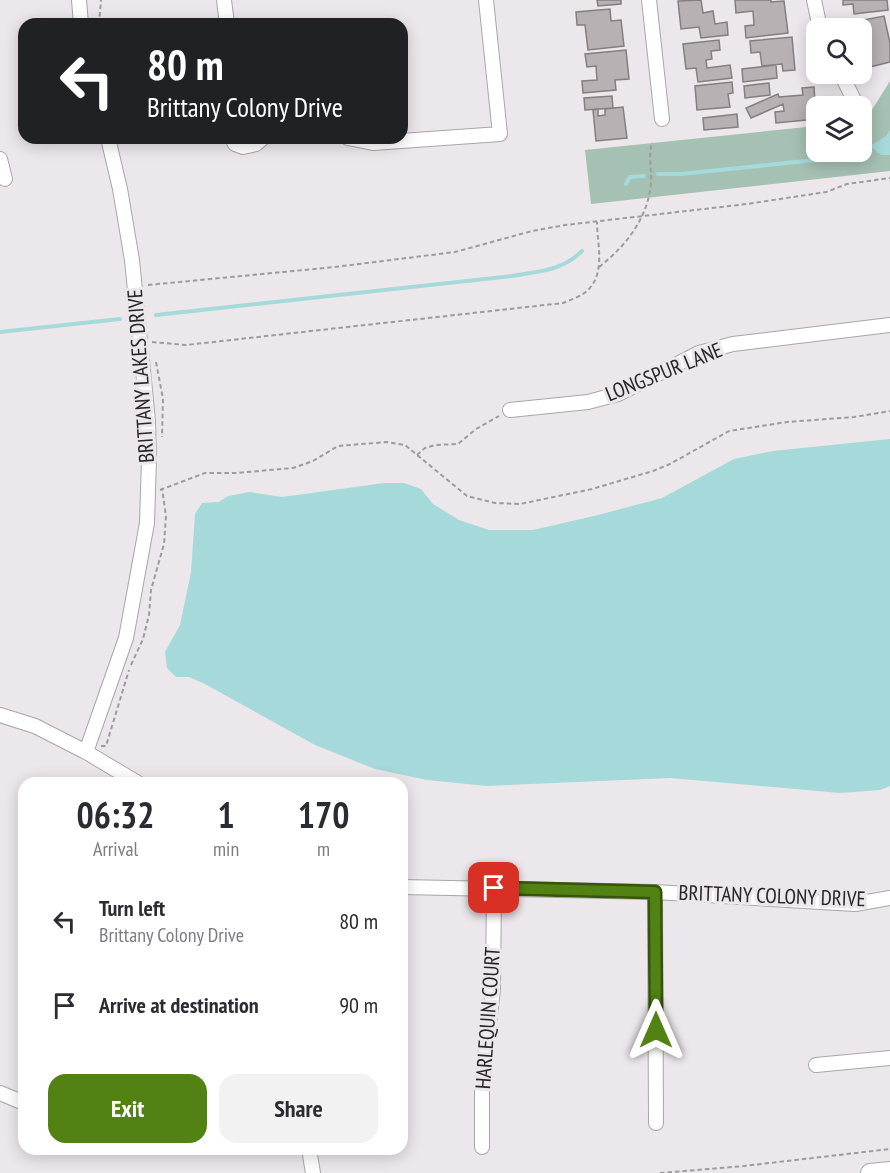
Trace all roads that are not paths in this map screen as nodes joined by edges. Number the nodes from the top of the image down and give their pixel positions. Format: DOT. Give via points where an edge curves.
graph roads {
  1 [pos="79,0"];
  2 [pos="224,0"];
  3 [pos="486,0"];
  4 [pos="650,0"];
  5 [pos="814,0"];
  6 [pos="80,18"];
  7 [pos="226,18"];
  8 [pos="818,18"];
  9 [pos="662,119"];
  10 [pos="408,141"];
  11 [pos="109,144"];
  12 [pos="235,144"];
  13 [pos="256,144"];
  14 [pos="0,159"];
  15 [pos="5,179"];
  16 [pos="890,325"];
  17 [pos="510,410"];
  18 [pos="0,715"];
  19 [pos="88,747"];
  20 [pos="130,777"];
  21 [pos="408,887"];
  22 [pos="494,888"];
  23 [pos="655,892"];
  24 [pos="890,898"];
  25 [pos="890,1058"];
  26 [pos="816,1065"];
  27 [pos="0,1093"];
  28 [pos="18,1100"];
  29 [pos="656,1123"];
  30 [pos="482,1148"];
  31 [pos="310,1155"];
  32 [pos="890,1171"];
  33 [pos="313,1173"];
  34 [pos="870,1173"];
  1 -- 6 [label="street"];
  2 -- 7 [label="street"];
  3 -- 10 [label="street" via="500,134"];
  4 -- 9 [label="street"];
  5 -- 8 [label="street"];
  11 -- 19 [label="street, BRITTANY LAKES DRIVE" via="132,260 148,421 147,523 126,638"];
  12 -- 13 [label="street"];
  14 -- 15 [label="street"];
  16 -- 17 [label="street, LONGSPUR LANE" via="733,344 699,353 618,394 588,402"];
  18 -- 19 [label="street"];
  19 -- 20 [label="street"];
  21 -- 22 [label="street, BRITTANY COLONY DRIVE"];
  22 -- 23 [label="street, BRITTANY COLONY DRIVE"];
  22 -- 30 [label="street, HARLEQUIN COURT" via="493,990 482,1082"];
  23 -- 24 [label="street, BRITTANY COLONY DRIVE" via="855,904"];
  23 -- 29 [label="street"];
  25 -- 26 [label="street"];
  27 -- 28 [label="street"];
  31 -- 33 [label="street"];
  32 -- 34 [label="street"];
}
